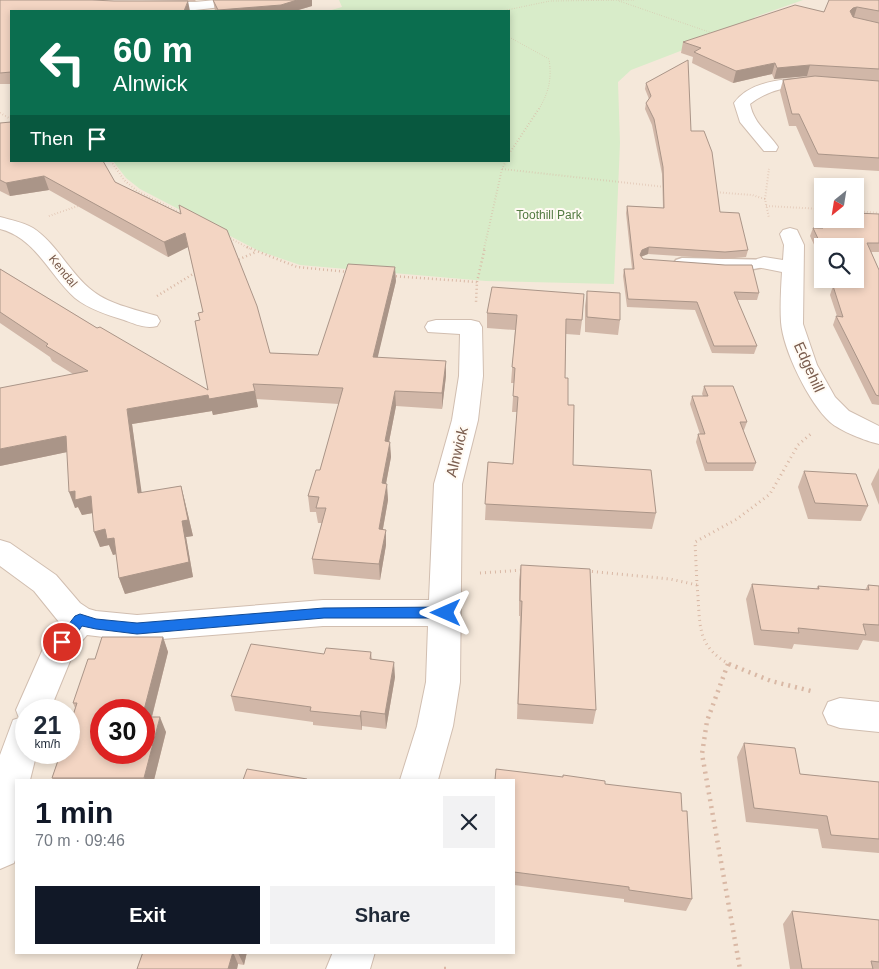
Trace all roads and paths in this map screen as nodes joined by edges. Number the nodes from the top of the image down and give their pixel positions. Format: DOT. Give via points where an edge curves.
graph roads {
  1 [pos="635,0"];
  2 [pos="619,1"];
  3 [pos="246,2"];
  4 [pos="134,6"];
  5 [pos="507,10"];
  6 [pos="718,35"];
  7 [pos="510,38"];
  8 [pos="879,87"];
  9 [pos="770,147"];
  10 [pos="510,152"];
  11 [pos="112,162"];
  12 [pos="505,162"];
  13 [pos="502,168"];
  14 [pos="123,179"];
  15 [pos="118,186"];
  16 [pos="673,188"];
  17 [pos="711,191"];
  18 [pos="765,199"];
  19 [pos="86,203"];
  20 [pos="814,209"];
  21 [pos="864,212"];
  22 [pos="879,213"];
  23 [pos="188,217"];
  24 [pos="0,224"];
  25 [pos="22,230"];
  26 [pos="222,234"];
  27 [pos="790,234"];
  28 [pos="256,252"];
  29 [pos="668,256"];
  30 [pos="764,263"];
  31 [pos="229,264"];
  32 [pos="792,267"];
  33 [pos="200,270"];
  34 [pos="351,272"];
  35 [pos="384,275"];
  36 [pos="477,282"];
  37 [pos="152,300"];
  38 [pos="436,327"];
  39 [pos="471,327"];
  40 [pos="840,418"];
  41 [pos="879,436"];
  42 [pos="0,551"];
  43 [pos="526,570"];
  44 [pos="579,571"];
  45 [pos="445,577"];
  46 [pos="696,585"];
  47 [pos="446,613"];
  48 [pos="80,620"];
  49 [pos="728,664"];
  50 [pos="38,699"];
  51 [pos="840,713"];
  52 [pos="879,717"];
  53 [pos="15,764"];
  54 [pos="419,779"];
  55 [pos="0,849"];
  56 [pos="444,969"];
  57 [pos="450,969"];
  58 [pos="740,969"];
  1 -- 2 [label="path"];
  2 -- 5 [label="path" via="550,1"];
  2 -- 6 [label="path"];
  3 -- 4 [label="street"];
  7 -- 10 [label="path" via="549,59 552,71 550,92"];
  8 -- 9 [label="street" via="799,82 757,91 742,103 745,129"];
  9 -- 18 [label="path" via="767,150"];
  11 -- 14 [label="path"];
  12 -- 13 [label="path"];
  13 -- 16 [label="path"];
  13 -- 36 [label="path"];
  14 -- 15 [label="path"];
  14 -- 23 [label="path" via="137,191"];
  17 -- 18 [label="path"];
  18 -- 20 [label="path" via="766,206"];
  19 -- 25 [label="path" via="51,215"];
  21 -- 22 [label="path"];
  24 -- 25 [label="street, Kendal"];
  25 -- 37 [label="street, Kendal" via="37,240 82,294 94,301 140,318"];
  26 -- 28 [label="path"];
  27 -- 32 [label="street, Edgehill" via="794,245"];
  28 -- 31 [label="path"];
  28 -- 34 [label="path" via="297,267"];
  29 -- 30 [label="lane" via="728,265"];
  30 -- 32 [label="street"];
  32 -- 40 [label="street, Edgehill" via="792,324 814,383"];
  33 -- 37 [label="path"];
  35 -- 36 [label="path"];
  36 -- 39 [label="path" via="476,309"];
  38 -- 39 [label="street"];
  39 -- 45 [label="street, Alnwick" via="471,376 465,420 448,484"];
  40 -- 41 [label="street, Edgehill"];
  40 -- 46 [label="path" via="802,439 768,496 730,523 694,542"];
  42 -- 48 [label="street" via="44,583"];
  43 -- 45 [label="path"];
  44 -- 46 [label="path" via="620,573"];
  45 -- 47 [label="street, Alnwick"];
  46 -- 49 [label="path" via="705,643 714,656"];
  47 -- 48 [label="street" via="324,613 137,628"];
  47 -- 54 [label="street, Alnwick" via="441,691 435,726"];
  48 -- 50 [label="street" via="62,642"];
  49 -- 51 [label="path" via="815,692"];
  49 -- 58 [label="path" via="707,721 702,754"];
  51 -- 52 [label="street"];
  53 -- 55 [label="street"];
  56 -- 57 [label="path"];
}
